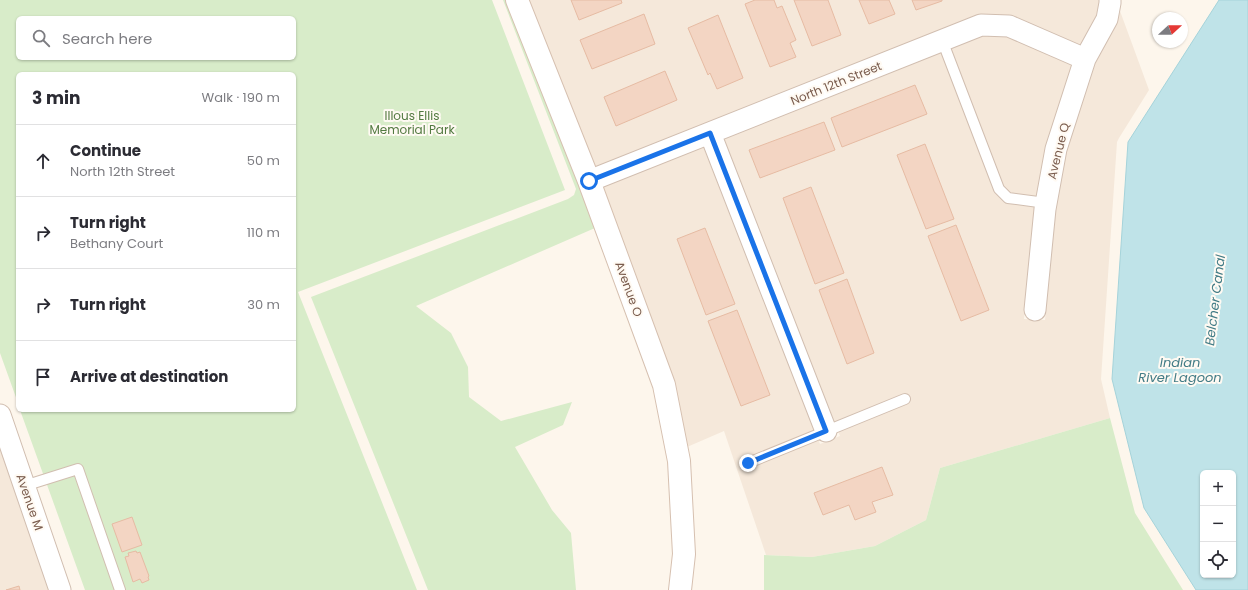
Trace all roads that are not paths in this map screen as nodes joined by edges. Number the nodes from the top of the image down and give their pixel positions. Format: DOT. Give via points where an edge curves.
graph roads {
  1 [pos="517,0"];
  2 [pos="1110,0"];
  3 [pos="942,40"];
  4 [pos="1085,59"];
  5 [pos="710,133"];
  6 [pos="589,181"];
  7 [pos="1046,203"];
  8 [pos="1035,310"];
  9 [pos="905,399"];
  10 [pos="0,415"];
  11 [pos="826,431"];
  12 [pos="748,463"];
  13 [pos="24,486"];
  14 [pos="60,590"];
  15 [pos="120,590"];
  16 [pos="680,590"];
  1 -- 6 [label="street, Avenue O"];
  2 -- 4 [label="street, Avenue Q" via="1106,19"];
  3 -- 4 [label="street, North 12th Street" via="981,25 1009,26"];
  3 -- 5 [label="street, North 12th Street"];
  3 -- 7 [label="lane" via="999,190 1008,198"];
  4 -- 7 [label="street, Avenue Q" via="1056,149"];
  5 -- 6 [label="street, North 12th Street"];
  5 -- 11 [label="street"];
  6 -- 16 [label="street, Avenue O" via="664,385 679,461 684,554"];
  7 -- 8 [label="street, Avenue Q"];
  9 -- 11 [label="lane"];
  10 -- 13 [label="street, Avenue M"];
  11 -- 12 [label="lane"];
  13 -- 14 [label="street, Avenue M"];
  13 -- 15 [label="lane" via="78,469"];
}
